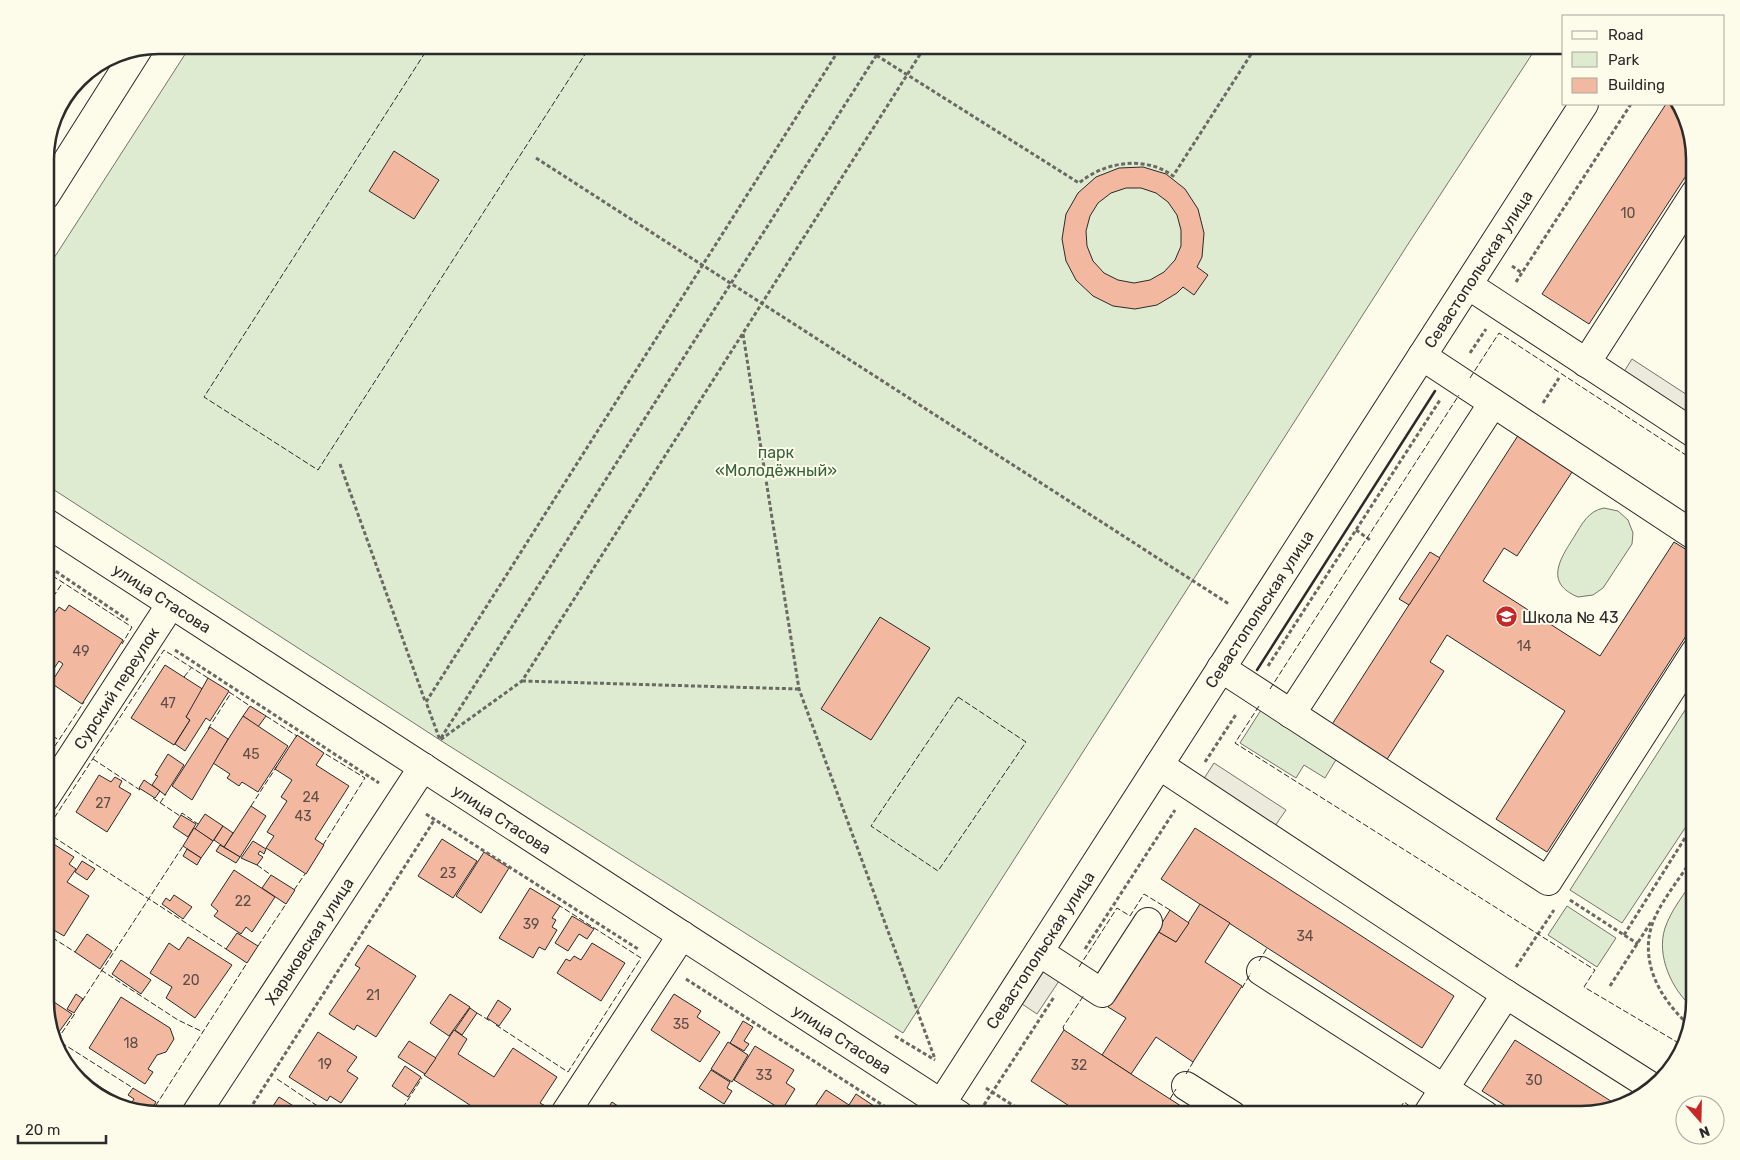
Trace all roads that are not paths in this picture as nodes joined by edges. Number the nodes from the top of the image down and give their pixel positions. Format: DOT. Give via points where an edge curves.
graph roads {
  1 [pos="133,57"];
  2 [pos="1583,105"];
  3 [pos="54,182"];
  4 [pos="1686,206"];
  5 [pos="1468,285"];
  6 [pos="1422,356"];
  7 [pos="1580,359"];
  8 [pos="1493,403"];
  9 [pos="1686,428"];
  10 [pos="54,528"];
  11 [pos="1686,530"];
  12 [pos="171,604"];
  13 [pos="1686,666"];
  14 [pos="1221,668"];
  15 [pos="1291,714"];
  16 [pos="1159,765"];
  17 [pos="423,767"];
  18 [pos="54,784"];
  19 [pos="1148,922"];
  20 [pos="682,935"];
  21 [pos="1039,952"];
  22 [pos="1261,971"];
  23 [pos="1503,992"];
  24 [pos="1647,1083"];
  25 [pos="1186,1086"];
  26 [pos="1444,1088"];
  27 [pos="201,1106"];
  28 [pos="570,1106"];
  29 [pos="938,1106"];
  30 [pos="948,1106"];
  31 [pos="1218,1106"];
  32 [pos="1433,1106"];
  33 [pos="1471,1106"];
  1 -- 3 [label="street"];
  2 -- 5 [label="street, Севастопольская улица"];
  4 -- 7 [label="street"];
  5 -- 6 [label="street, Севастопольская улица"];
  5 -- 7 [label="street"];
  6 -- 8 [label="street"];
  6 -- 14 [label="street, Севастопольская улица"];
  7 -- 9 [label="street"];
  8 -- 11 [label="street"];
  8 -- 15 [label="street"];
  10 -- 12 [label="street, улица Стасова"];
  12 -- 17 [label="street, улица Стасова"];
  12 -- 18 [label="street, Сурский переулок"];
  13 -- 15 [label="street" via="1548,881"];
  14 -- 15 [label="street"];
  14 -- 16 [label="street, Севастопольская улица"];
  16 -- 21 [label="street, Севастопольская улица"];
  16 -- 23 [label="street"];
  17 -- 20 [label="street, улица Стасова"];
  17 -- 27 [label="street, Харьковская улица"];
  19 -- 21 [label="street" via="1102,993"];
  20 -- 28 [label="street"];
  20 -- 29 [label="street, улица Стасова"];
  21 -- 30 [label="street, Севастопольская улица"];
  22 -- 26 [label="street"];
  23 -- 24 [label="street"];
  23 -- 26 [label="street"];
  25 -- 31 [label="street"];
  26 -- 32 [label="street"];
  26 -- 33 [label="street"];
}
